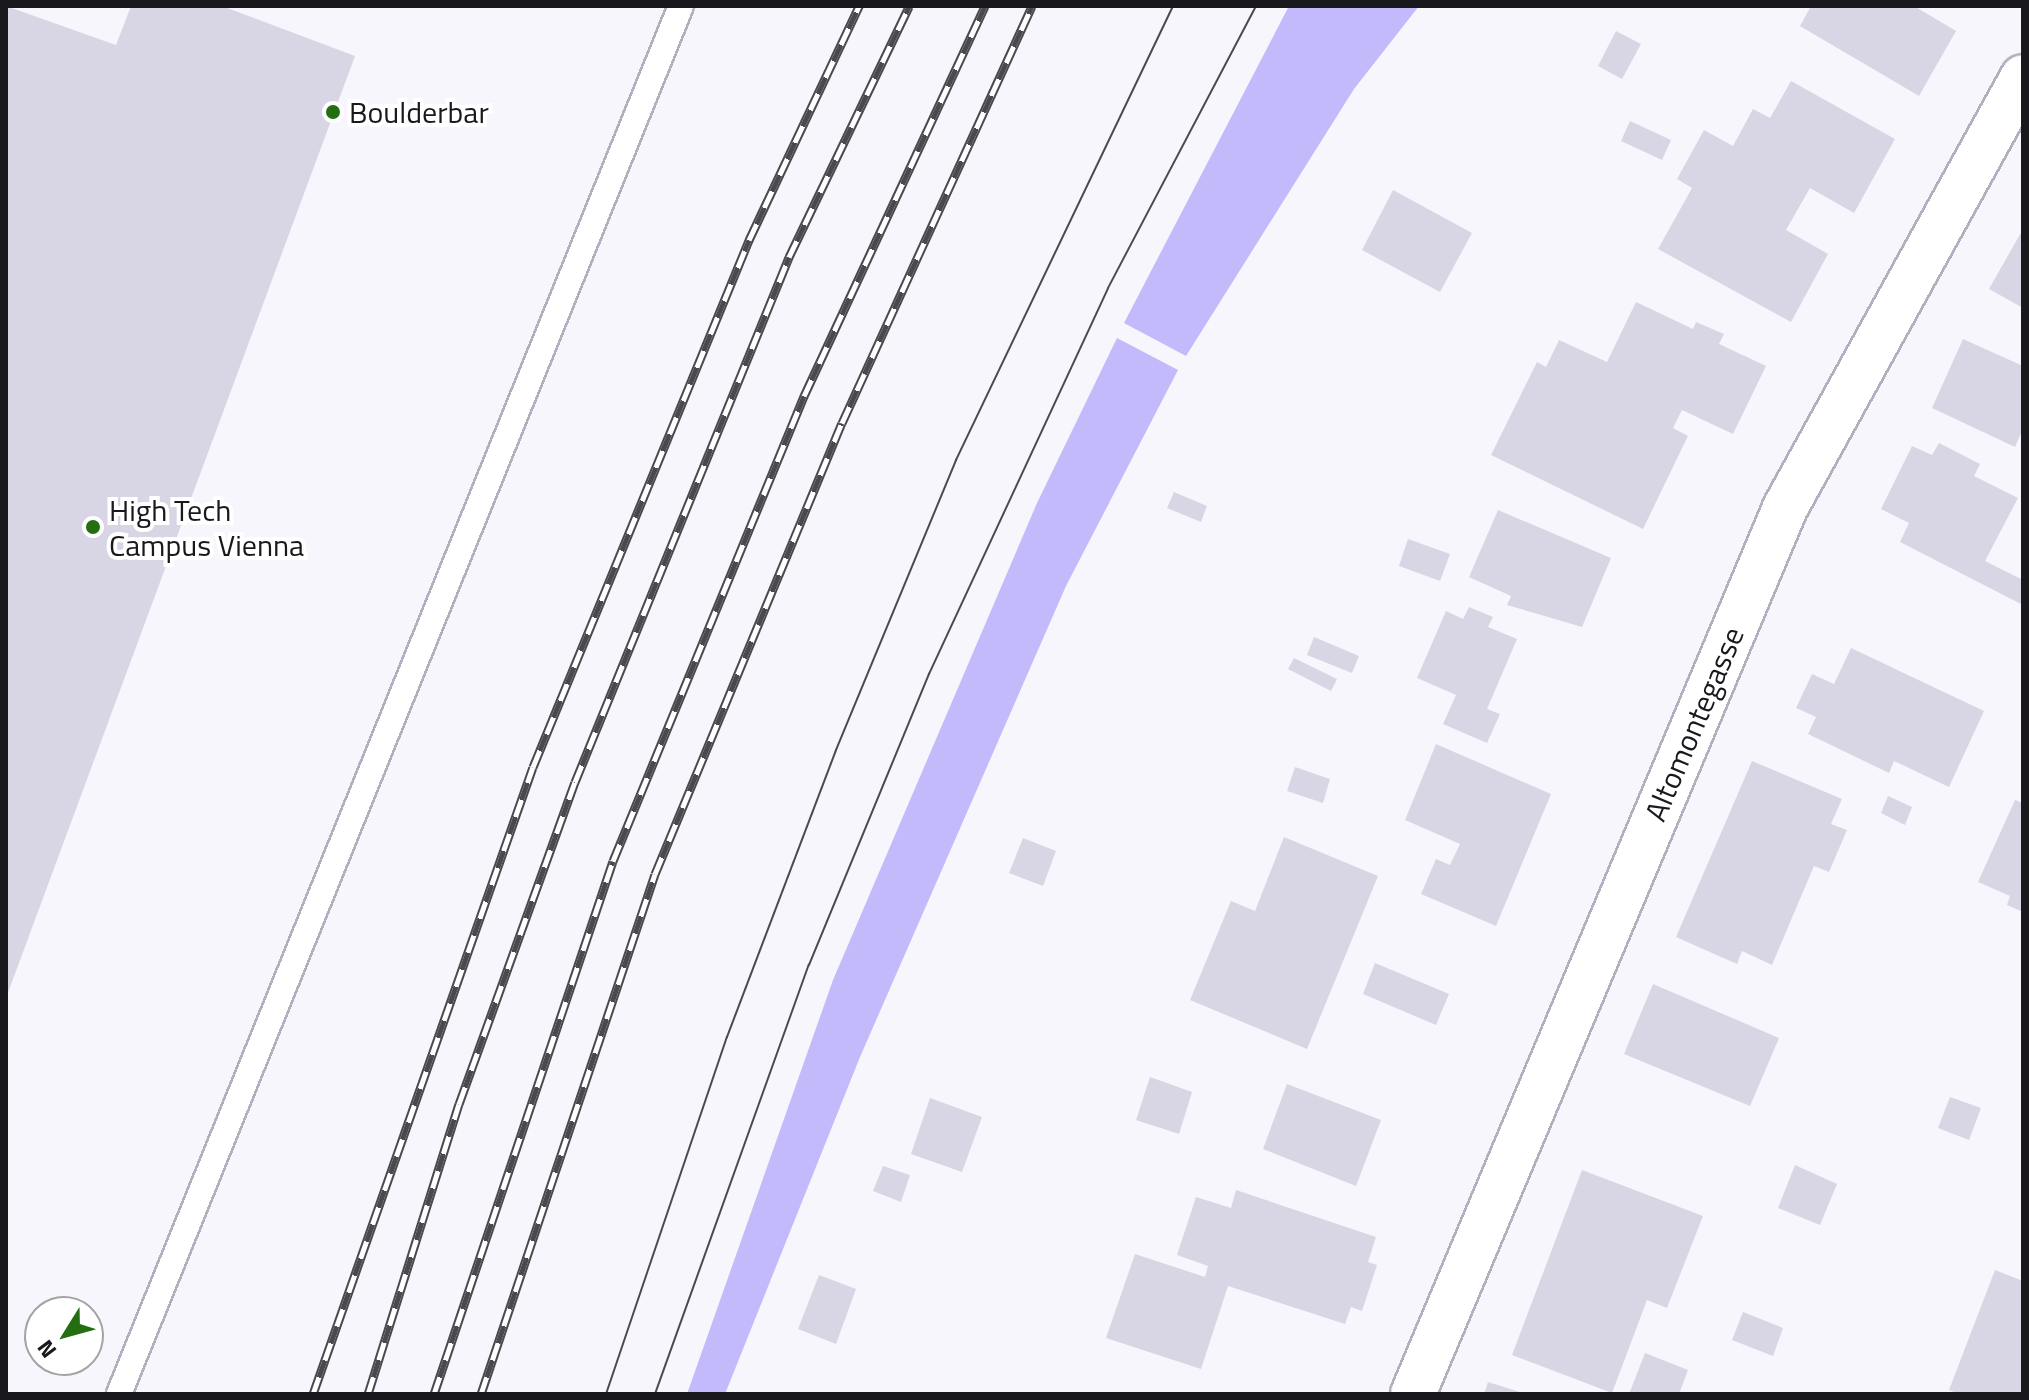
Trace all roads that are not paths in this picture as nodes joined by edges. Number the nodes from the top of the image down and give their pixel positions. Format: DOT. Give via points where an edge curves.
graph roads {
  1 [pos="681,6"];
  2 [pos="2023,77"];
  3 [pos="119,1394"];
  4 [pos="1413,1394"];
  1 -- 3 [label="lane"];
  2 -- 4 [label="street, Altomontegasse" via="1785,508"];
}
